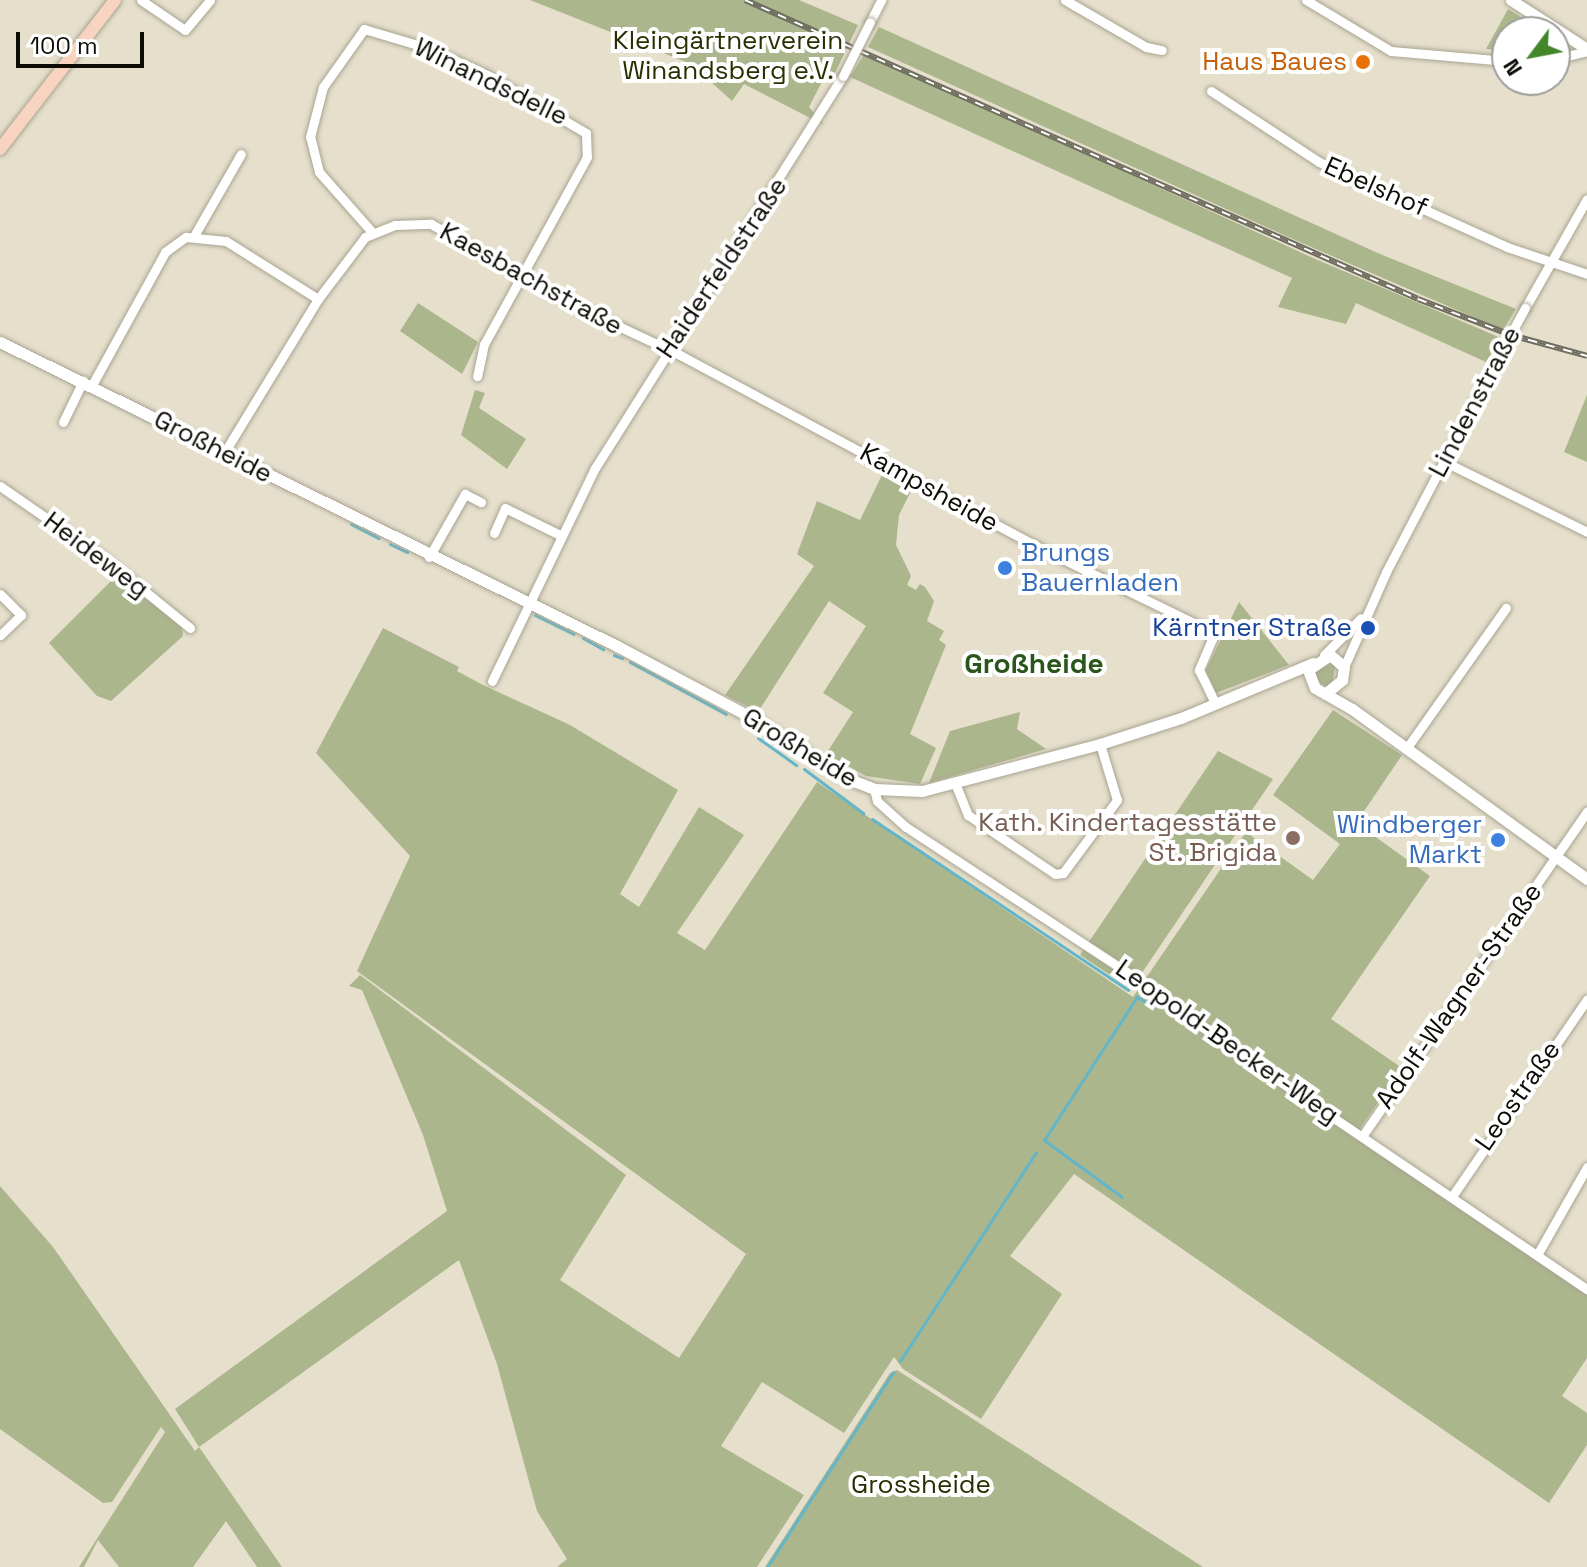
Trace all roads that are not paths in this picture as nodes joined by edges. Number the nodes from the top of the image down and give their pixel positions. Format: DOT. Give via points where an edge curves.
graph roads {
  1 [pos="115,0"];
  2 [pos="141,0"];
  3 [pos="210,0"];
  4 [pos="881,0"];
  5 [pos="1065,0"];
  6 [pos="1306,0"];
  7 [pos="1511,0"];
  8 [pos="1162,50"];
  9 [pos="1587,50"];
  10 [pos="1491,60"];
  11 [pos="1211,91"];
  12 [pos="0,149"];
  13 [pos="241,154"];
  14 [pos="1587,199"];
  15 [pos="372,232"];
  16 [pos="195,234"];
  17 [pos="1551,263"];
  18 [pos="1587,274"];
  19 [pos="523,275"];
  20 [pos="318,299"];
  21 [pos="0,342"];
  22 [pos="667,351"];
  23 [pos="477,376"];
  24 [pos="88,383"];
  25 [pos="63,422"];
  26 [pos="224,453"];
  27 [pos="1443,461"];
  28 [pos="0,486"];
  29 [pos="481,502"];
  30 [pos="1587,532"];
  31 [pos="494,533"];
  32 [pos="560,535"];
  33 [pos="429,557"];
  34 [pos="0,594"];
  35 [pos="527,603"];
  36 [pos="1506,608"];
  37 [pos="1368,609"];
  38 [pos="190,628"];
  39 [pos="0,635"];
  40 [pos="1318,659"];
  41 [pos="1344,667"];
  42 [pos="1284,675"];
  43 [pos="1308,678"];
  44 [pos="1342,680"];
  45 [pos="492,681"];
  46 [pos="1326,693"];
  47 [pos="1215,703"];
  48 [pos="1352,709"];
  49 [pos="1100,744"];
  50 [pos="1406,749"];
  51 [pos="955,783"];
  52 [pos="874,789"];
  53 [pos="1587,811"];
  54 [pos="1556,857"];
  55 [pos="1587,879"];
  56 [pos="1587,1000"];
  57 [pos="1363,1135"];
  58 [pos="1587,1167"];
  59 [pos="1453,1195"];
  60 [pos="1537,1255"];
  61 [pos="1587,1289"];
  1 -- 12 [label="main road"];
  2 -- 3 [label="street" via="185,30"];
  4 -- 22 [label="street, Haiderfeldstraße, bridge" via="843,76"];
  5 -- 8 [label="street" via="1146,47"];
  6 -- 10 [label="street" via="1391,51"];
  7 -- 9 [label="street"];
  11 -- 17 [label="street, Ebelshof" via="1319,162"];
  13 -- 16 [label="street"];
  14 -- 17 [label="street, Lindenstraße"];
  15 -- 19 [label="street, Kaesbachstraße" via="431,224"];
  15 -- 19 [label="street, Winandsdelle" via="319,172 310,137 323,87 361,31 371,28 502,82 586,133 587,157"];
  15 -- 20 [label="street"];
  16 -- 20 [label="street" via="226,241"];
  16 -- 24 [label="street" via="165,252"];
  17 -- 18 [label="street, Ebelshof"];
  17 -- 27 [label="street, Lindenstraße, bridge"];
  19 -- 22 [label="street, Kaesbachstraße"];
  19 -- 23 [label="street, Winandsdelle" via="484,344"];
  20 -- 26 [label="street"];
  21 -- 24 [label="street, Großheide"];
  22 -- 32 [label="street, Haiderfeldstraße"];
  22 -- 47 [label="street, Kampsheide" via="1047,552 1208,630 1212,639 1199,670"];
  24 -- 25 [label="street"];
  24 -- 26 [label="street, Großheide"];
  26 -- 33 [label="street, Großheide"];
  27 -- 30 [label="street"];
  27 -- 37 [label="street, Lindenstraße"];
  28 -- 38 [label="street, Heideweg" via="104,558"];
  29 -- 33 [label="street" via="465,494"];
  31 -- 32 [label="street" via="505,508"];
  32 -- 35 [label="street, Haiderfeldstraße"];
  33 -- 35 [label="street, Großheide"];
  34 -- 39 [label="street" via="21,615"];
  35 -- 45 [label="street, Haiderfeldstraße"];
  35 -- 52 [label="street, Großheide" via="705,692 846,778"];
  36 -- 50 [label="street"];
  37 -- 40 [label="street, Lindenstraße"];
  37 -- 41 [label="street, Lindenstraße"];
  40 -- 41 [label="street" via="1336,656"];
  40 -- 42 [label="street, Großheide"];
  40 -- 43 [label="street"];
  41 -- 44 [label="street"];
  42 -- 43 [label="street, Großheide"];
  42 -- 47 [label="street, Großheide"];
  43 -- 46 [label="street"];
  44 -- 46 [label="street"];
  44 -- 48 [label="street"];
  46 -- 48 [label="street"];
  47 -- 49 [label="street, Großheide"];
  48 -- 50 [label="street"];
  49 -- 51 [label="street, Großheide"];
  49 -- 51 [label="street" via="1117,800 1063,873 1055,874 968,815"];
  50 -- 54 [label="street"];
  51 -- 52 [label="street, Großheide" via="922,791"];
  52 -- 57 [label="street, Leopold-Becker-Weg" via="877,801 906,827"];
  53 -- 54 [label="street, Adolf-Wagner-Straße"];
  54 -- 55 [label="street"];
  54 -- 57 [label="street, Adolf-Wagner-Straße"];
  56 -- 59 [label="street, Leostraße"];
  57 -- 59 [label="street, Leopold-Becker-Weg"];
  58 -- 60 [label="street"];
  59 -- 60 [label="street, Leopold-Becker-Weg"];
  60 -- 61 [label="street, Leopold-Becker-Weg"];
}
